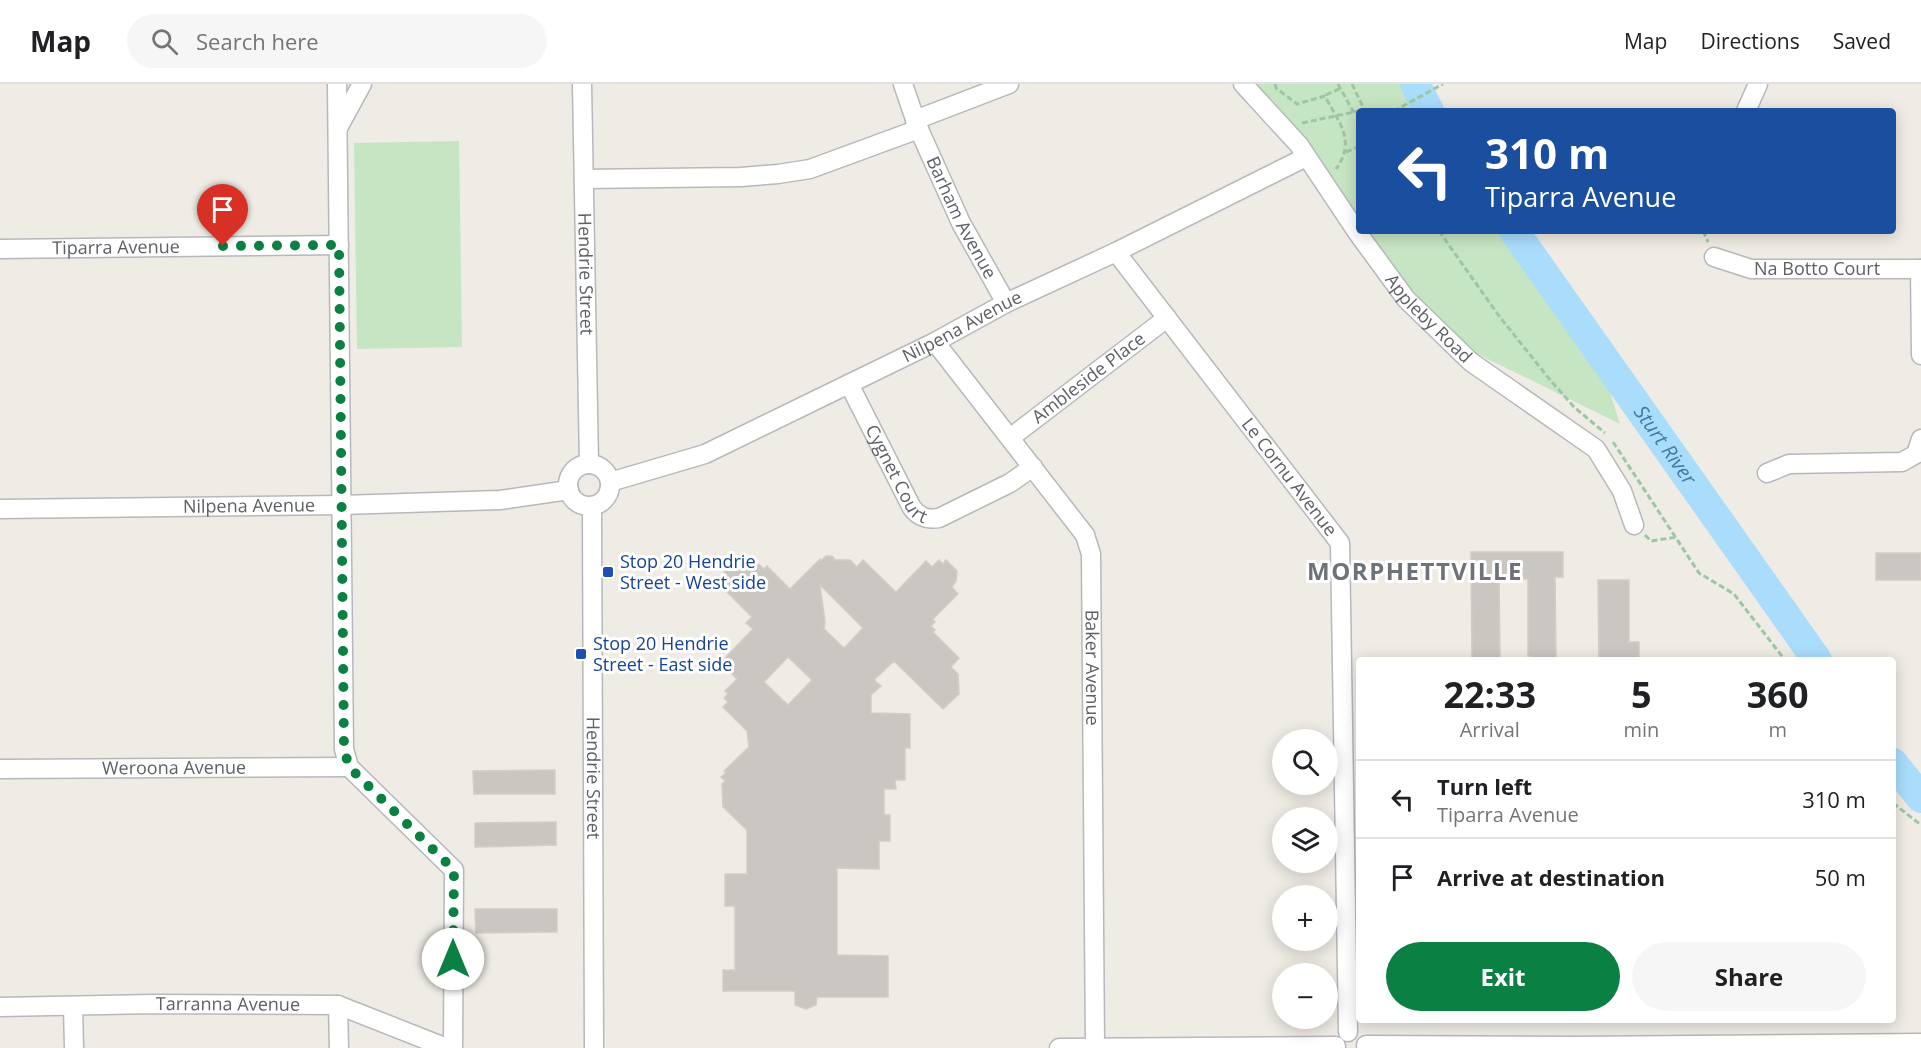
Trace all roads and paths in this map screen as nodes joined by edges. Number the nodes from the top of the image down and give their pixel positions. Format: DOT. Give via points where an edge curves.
graph roads {
  1 [pos="337,84"];
  2 [pos="362,84"];
  3 [pos="582,84"];
  4 [pos="903,84"];
  5 [pos="1009,84"];
  6 [pos="1243,84"];
  7 [pos="1275,84"];
  8 [pos="1338,84"];
  9 [pos="1352,84"];
  10 [pos="1758,84"];
  11 [pos="1443,85"];
  12 [pos="1341,88"];
  13 [pos="1325,96"];
  14 [pos="1361,108"];
  15 [pos="1400,108"];
  16 [pos="1747,108"];
  17 [pos="1354,113"];
  18 [pos="1336,117"];
  19 [pos="917,125"];
  20 [pos="1283,127"];
  21 [pos="338,130"];
  22 [pos="1356,148"];
  23 [pos="1345,153"];
  24 [pos="1306,157"];
  25 [pos="584,178"];
  26 [pos="1326,182"];
  27 [pos="1356,230"];
  28 [pos="1358,234"];
  29 [pos="339,245"];
  30 [pos="0,249"];
  31 [pos="1116,252"];
  32 [pos="1714,257"];
  33 [pos="1920,269"];
  34 [pos="1006,303"];
  35 [pos="1167,318"];
  36 [pos="935,342"];
  37 [pos="1921,355"];
  38 [pos="849,384"];
  39 [pos="1010,438"];
  40 [pos="1921,439"];
  41 [pos="589,464"];
  42 [pos="1033,467"];
  43 [pos="1767,473"];
  44 [pos="610,482"];
  45 [pos="569,490"];
  46 [pos="342,505"];
  47 [pos="592,506"];
  48 [pos="0,509"];
  49 [pos="1634,525"];
  50 [pos="1677,537"];
  51 [pos="349,767"];
  52 [pos="0,769"];
  53 [pos="1896,805"];
  54 [pos="1921,825"];
  55 [pos="338,1005"];
  56 [pos="73,1006"];
  57 [pos="0,1007"];
  58 [pos="1340,1042"];
  59 [pos="1921,1043"];
  60 [pos="1894,1046"];
  61 [pos="1095,1047"];
  62 [pos="1366,1047"];
  63 [pos="1630,1047"];
  64 [pos="74,1048"];
  65 [pos="339,1048"];
  66 [pos="447,1048"];
  67 [pos="453,1048"];
  68 [pos="594,1048"];
  69 [pos="1059,1048"];
  70 [pos="1121,1048"];
  1 -- 21 [label="street"];
  2 -- 21 [label="street"];
  3 -- 25 [label="street, Hendrie Street"];
  4 -- 19 [label="street, Barham Avenue"];
  5 -- 19 [label="street"];
  6 -- 20 [label="street, Appleby Road"];
  7 -- 13 [label="path" via="1297,104"];
  8 -- 12 [label="path"];
  9 -- 14 [label="path"];
  10 -- 16 [label="street"];
  11 -- 15 [label="path"];
  12 -- 13 [label="path"];
  12 -- 17 [label="path"];
  13 -- 18 [label="path"];
  17 -- 18 [label="path"];
  18 -- 20 [label="path"];
  18 -- 23 [label="path" via="1345,131"];
  19 -- 25 [label="street" via="810,169 741,177"];
  19 -- 34 [label="street, Barham Avenue" via="961,224"];
  20 -- 24 [label="street, Appleby Road"];
  21 -- 29 [label="street"];
  22 -- 23 [label="path"];
  23 -- 26 [label="path"];
  24 -- 26 [label="street, Appleby Road"];
  24 -- 31 [label="street, Nilpena Avenue"];
  25 -- 41 [label="street, Hendrie Street"];
  26 -- 27 [label="street, Appleby Road"];
  28 -- 49 [label="street, Appleby Road" via="1406,299 1471,362 1596,449 1622,491"];
  29 -- 30 [label="street, Tiparra Avenue"];
  29 -- 46 [label="street"];
  31 -- 34 [label="street, Nilpena Avenue"];
  31 -- 35 [label="street, Le Cornu Avenue"];
  32 -- 33 [label="street, Na Botto Court" via="1751,269"];
  33 -- 37 [label="street"];
  34 -- 36 [label="street, Nilpena Avenue"];
  35 -- 39 [label="street, Ambleside Place"];
  35 -- 58 [label="street, Le Cornu Avenue" via="1340,543"];
  36 -- 38 [label="street, Nilpena Avenue"];
  36 -- 39 [label="street, Baker Avenue"];
  38 -- 42 [label="street, Cygnet Court" via="912,507 921,517 939,518 1010,483"];
  38 -- 44 [label="street, Nilpena Avenue" via="705,454"];
  39 -- 42 [label="street, Baker Avenue"];
  40 -- 43 [label="street" via="1916,454 1902,462 1789,464"];
  41 -- 44 [label="street" via="601,468"];
  41 -- 45 [label="street" via="573,472"];
  42 -- 61 [label="street, Baker Avenue" via="1085,535 1091,554"];
  44 -- 47 [label="street" via="605,500"];
  45 -- 46 [label="street, Nilpena Avenue" via="500,500"];
  45 -- 47 [label="street" via="578,503"];
  46 -- 48 [label="street, Nilpena Avenue"];
  46 -- 51 [label="street" via="344,749"];
  47 -- 68 [label="street, Hendrie Street"];
  49 -- 50 [label="path" via="1651,541"];
  51 -- 52 [label="street, Weroona Avenue"];
  51 -- 67 [label="street" via="454,870"];
  53 -- 54 [label="path"];
  55 -- 56 [label="street, Tarranna Avenue"];
  55 -- 65 [label="street"];
  55 -- 66 [label="street, Tarranna Avenue"];
  56 -- 57 [label="street, Tarranna Avenue"];
  56 -- 64 [label="street"];
  58 -- 62 [label="street" via="1360,1035"];
  58 -- 70 [label="street"];
  59 -- 60 [label="street"];
  60 -- 63 [label="street"];
  61 -- 69 [label="street"];
  61 -- 70 [label="street"];
  62 -- 63 [label="street"];
}
